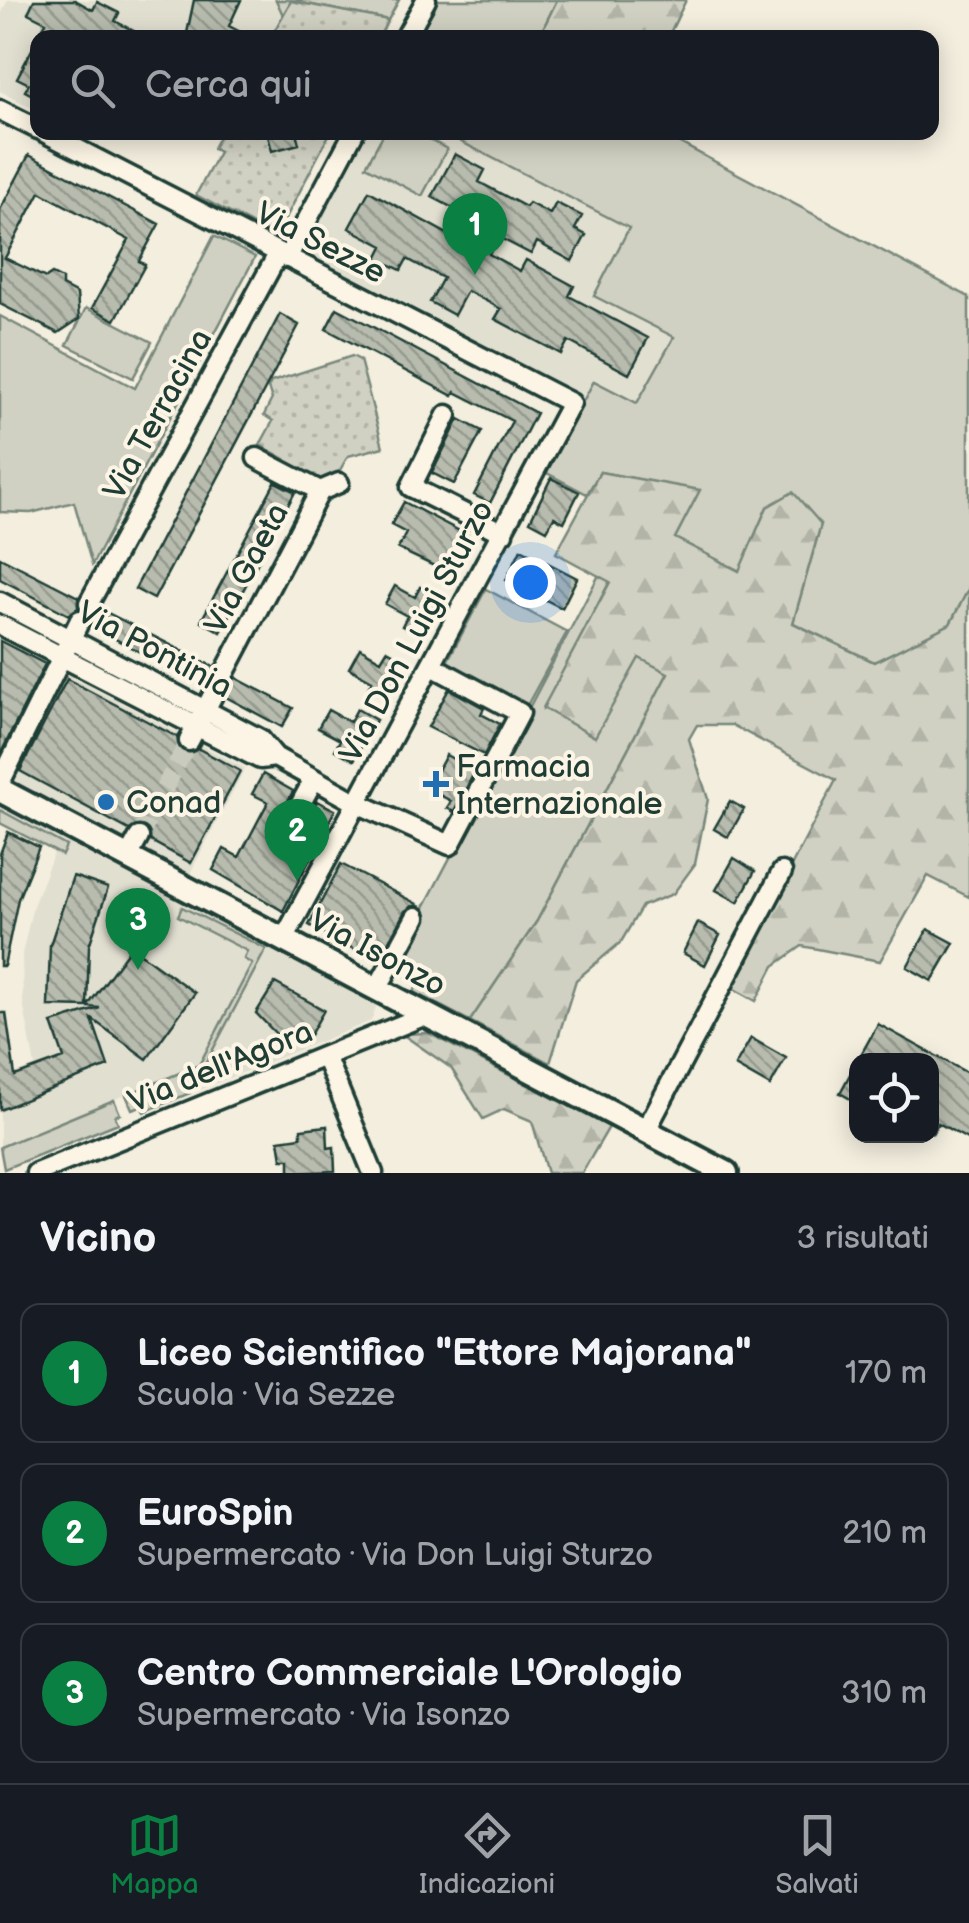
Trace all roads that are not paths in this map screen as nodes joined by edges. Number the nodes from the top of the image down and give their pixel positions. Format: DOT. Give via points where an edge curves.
graph roads {
  1 [pos="420,4"];
  2 [pos="409,30"];
  3 [pos="0,110"];
  4 [pos="30,125"];
  5 [pos="59,140"];
  6 [pos="349,140"];
  7 [pos="282,256"];
  8 [pos="571,403"];
  9 [pos="447,415"];
  10 [pos="257,458"];
  11 [pos="339,483"];
  12 [pos="320,491"];
  13 [pos="503,533"];
  14 [pos="0,602"];
  15 [pos="89,603"];
  16 [pos="80,620"];
  17 [pos="0,624"];
  18 [pos="70,639"];
  19 [pos="60,657"];
  20 [pos="434,666"];
  21 [pos="224,672"];
  22 [pos="215,691"];
  23 [pos="197,725"];
  24 [pos="314,778"];
  25 [pos="0,783"];
  26 [pos="0,790"];
  27 [pos="357,803"];
  28 [pos="286,833"];
  29 [pos="782,872"];
  30 [pos="416,917"];
  31 [pos="284,939"];
  32 [pos="377,988"];
  33 [pos="426,1015"];
  34 [pos="325,1056"];
  35 [pos="646,1130"];
  36 [pos="36,1173"];
  37 [pos="373,1173"];
  38 [pos="726,1173"];
  1 -- 2 [label="street"];
  3 -- 4 [label="street"];
  5 -- 7 [label="street, Via Sezze"];
  6 -- 7 [label="street, Via Terracina"];
  7 -- 8 [label="street, Via Sezze"];
  7 -- 15 [label="street, Via Terracina"];
  8 -- 13 [label="street, Via Don Luigi Sturzo"];
  9 -- 13 [label="street" via="410,487"];
  10 -- 12 [label="street, Via Gaeta"];
  11 -- 12 [label="street, Via Gaeta"];
  12 -- 21 [label="street, Via Gaeta"];
  13 -- 20 [label="street, Via Don Luigi Sturzo"];
  14 -- 18 [label="street, Via Pontinia"];
  16 -- 18 [label="street"];
  17 -- 19 [label="street, Via Pontinia"];
  18 -- 19 [label="street"];
  18 -- 23 [label="street, Via Pontinia"];
  19 -- 23 [label="street, Via Pontinia"];
  19 -- 25 [label="street"];
  20 -- 27 [label="street, Via Don Luigi Sturzo"];
  20 -- 27 [label="street, Via Pontinia" via="520,712 450,845"];
  22 -- 23 [label="street"];
  23 -- 24 [label="street, Via Pontinia"];
  24 -- 27 [label="street, Via Pontinia"];
  24 -- 28 [label="street"];
  26 -- 31 [label="main road, Via Isonzo" via="133,847"];
  27 -- 31 [label="street, Via Don Luigi Sturzo"];
  29 -- 35 [label="street"];
  30 -- 32 [label="street"];
  31 -- 32 [label="main road, Via Isonzo"];
  32 -- 33 [label="main road, Via Isonzo"];
  33 -- 34 [label="street, Via dell'Agora"];
  33 -- 35 [label="main road, Via Isonzo"];
  34 -- 36 [label="street, Via dell'Agora"];
  34 -- 37 [label="street"];
  35 -- 38 [label="main road, Via Isonzo"];
}
